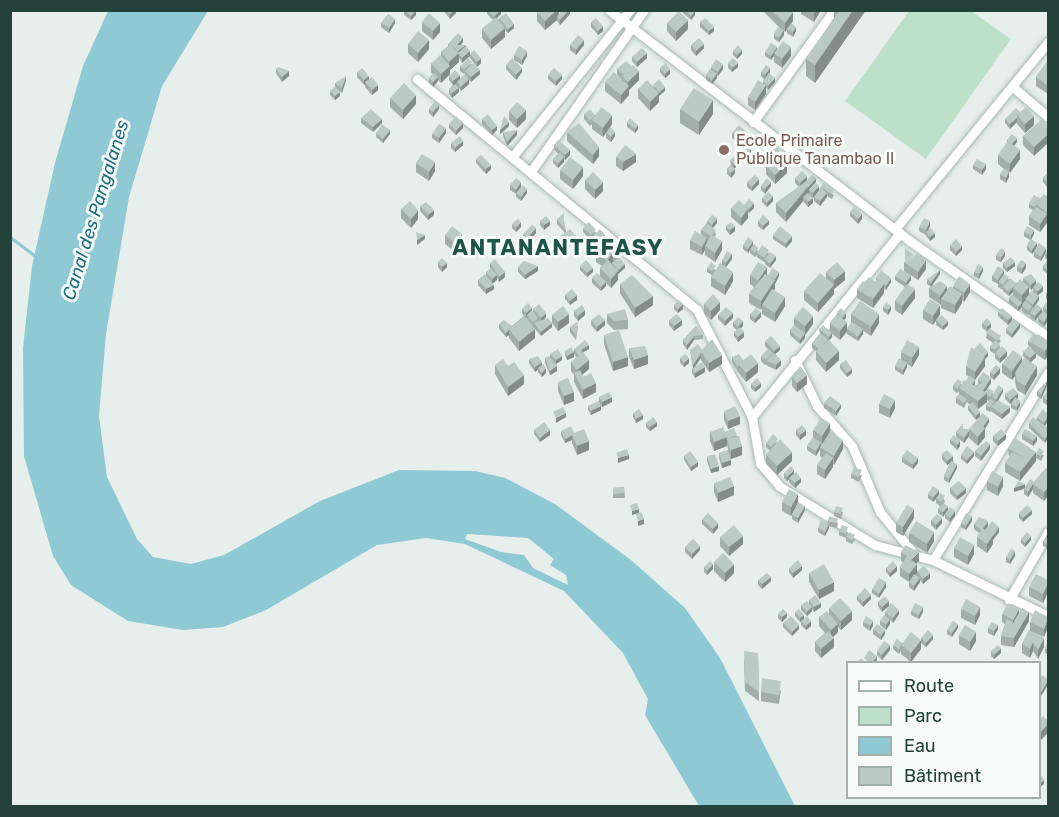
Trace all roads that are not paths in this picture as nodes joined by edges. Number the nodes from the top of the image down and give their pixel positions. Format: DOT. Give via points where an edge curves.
graph roads {
  1 [pos="609,10"];
  2 [pos="630,10"];
  3 [pos="644,10"];
  4 [pos="834,10"];
  5 [pos="622,21"];
  6 [pos="629,30"];
  7 [pos="1048,42"];
  8 [pos="417,79"];
  9 [pos="1013,87"];
  10 [pos="1048,117"];
  11 [pos="753,122"];
  12 [pos="513,156"];
  13 [pos="532,170"];
  14 [pos="898,231"];
  15 [pos="1048,337"];
  16 [pos="795,360"];
  17 [pos="1048,372"];
  18 [pos="752,417"];
  19 [pos="1048,532"];
  20 [pos="929,559"];
  21 [pos="1009,600"];
  22 [pos="1048,616"];
  1 -- 5 [label="street"];
  2 -- 5 [label="street"];
  3 -- 6 [label="street"];
  4 -- 11 [label="street"];
  5 -- 6 [label="street"];
  5 -- 12 [label="street"];
  6 -- 11 [label="street"];
  6 -- 13 [label="street"];
  7 -- 9 [label="street"];
  8 -- 12 [label="street"];
  9 -- 10 [label="street"];
  9 -- 14 [label="street"];
  11 -- 14 [label="street"];
  12 -- 13 [label="street"];
  13 -- 18 [label="street" via="698,310"];
  14 -- 15 [label="street"];
  14 -- 16 [label="street"];
  16 -- 18 [label="street"];
  16 -- 20 [label="street" via="818,406 852,446 880,512 904,546"];
  17 -- 20 [label="street"];
  18 -- 20 [label="street" via="760,463 779,486 875,545"];
  19 -- 21 [label="street"];
  20 -- 21 [label="street"];
  21 -- 22 [label="street"];
}
